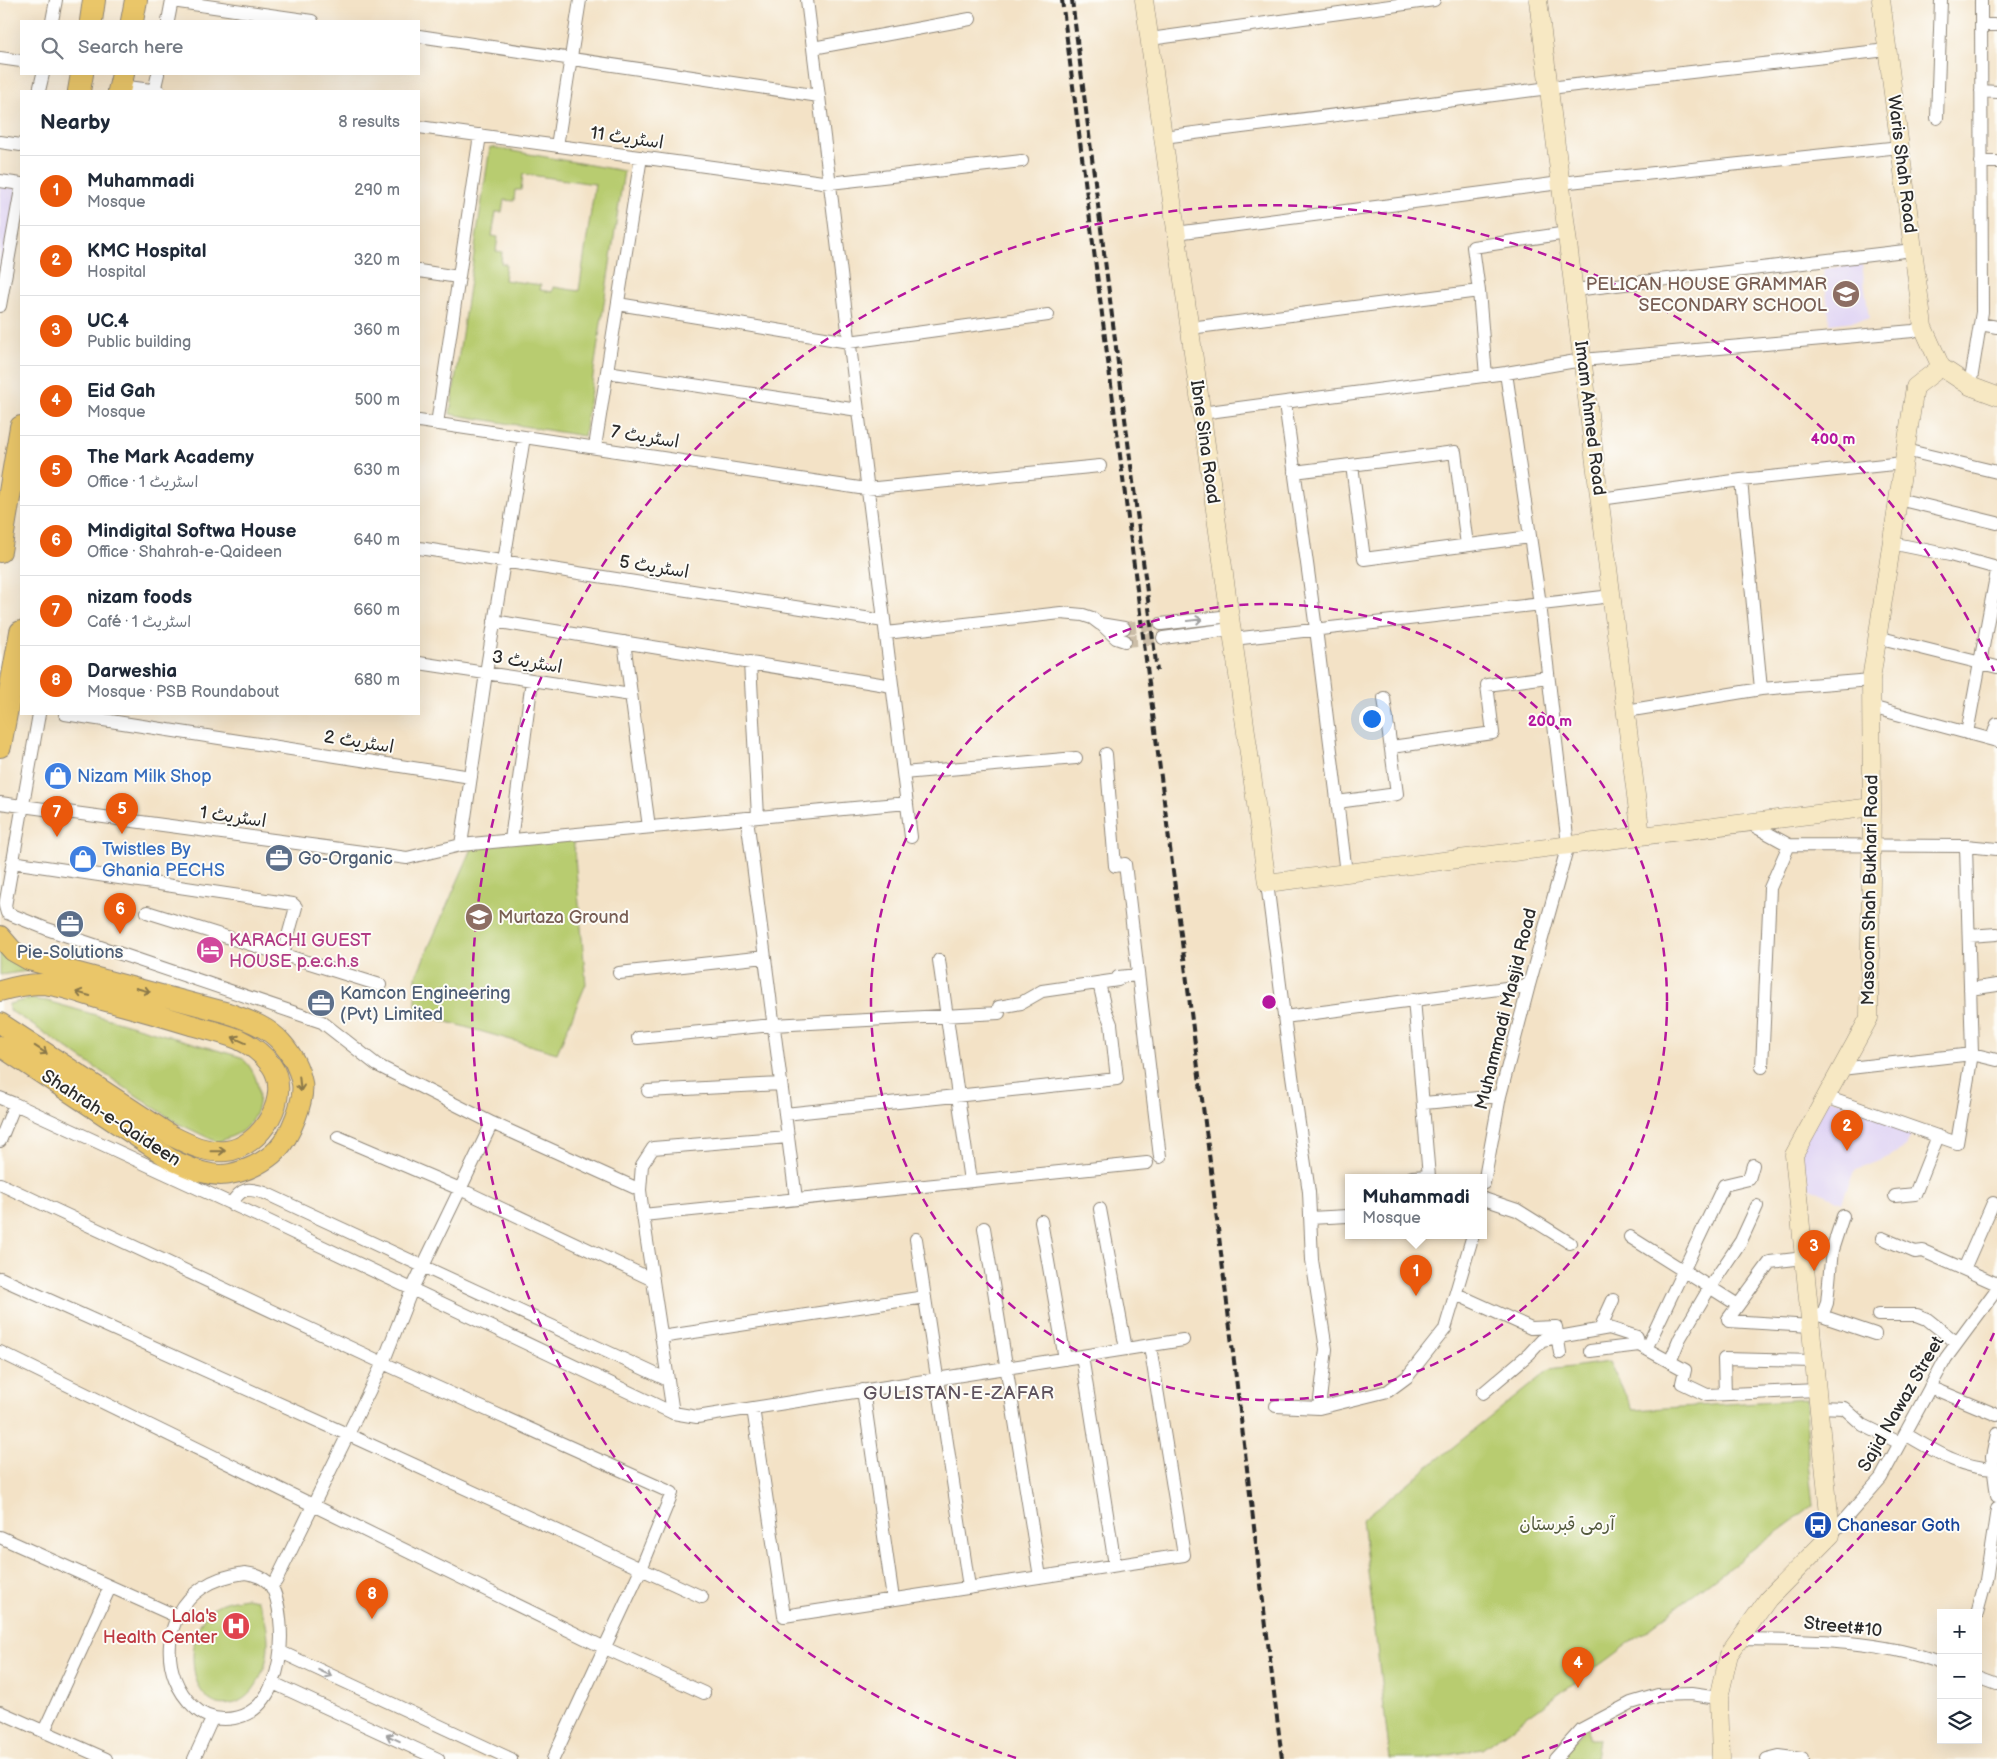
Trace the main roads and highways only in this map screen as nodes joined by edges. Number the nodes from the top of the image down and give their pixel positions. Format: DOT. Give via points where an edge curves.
graph roads {
  1 [pos="94,0"];
  2 [pos="136,0"];
  3 [pos="91,20"];
  4 [pos="132,20"];
  5 [pos="82,75"];
  6 [pos="79,90"];
  7 [pos="20,429"];
  8 [pos="8,457"];
  9 [pos="0,551"];
  10 [pos="20,637"];
  11 [pos="0,746"];
  12 [pos="0,936"];
  13 [pos="0,992"];
  14 [pos="0,1023"];
  15 [pos="0,1046"];
  1 -- 3 [label="highway"];
  2 -- 4 [label="highway"];
  5 -- 6 [label="highway"];
  7 -- 8 [label="highway"];
  8 -- 9 [label="highway"];
  10 -- 11 [label="highway"];
  12 -- 15 [label="main road, Shahrah-e-Qaideen, one-way" via="29,960 228,1013 259,1025 280,1041 294,1059 302,1084 299,1107 291,1129 278,1149 254,1167 229,1174 202,1173 165,1155"];
  14 -- 13 [label="main road, Shahrah-e-Qaideen, one-way" via="192,1146 209,1151 228,1151 249,1143 263,1130 275,1108 278,1088 272,1066 256,1049 238,1039 42,984 22,985"];
}
